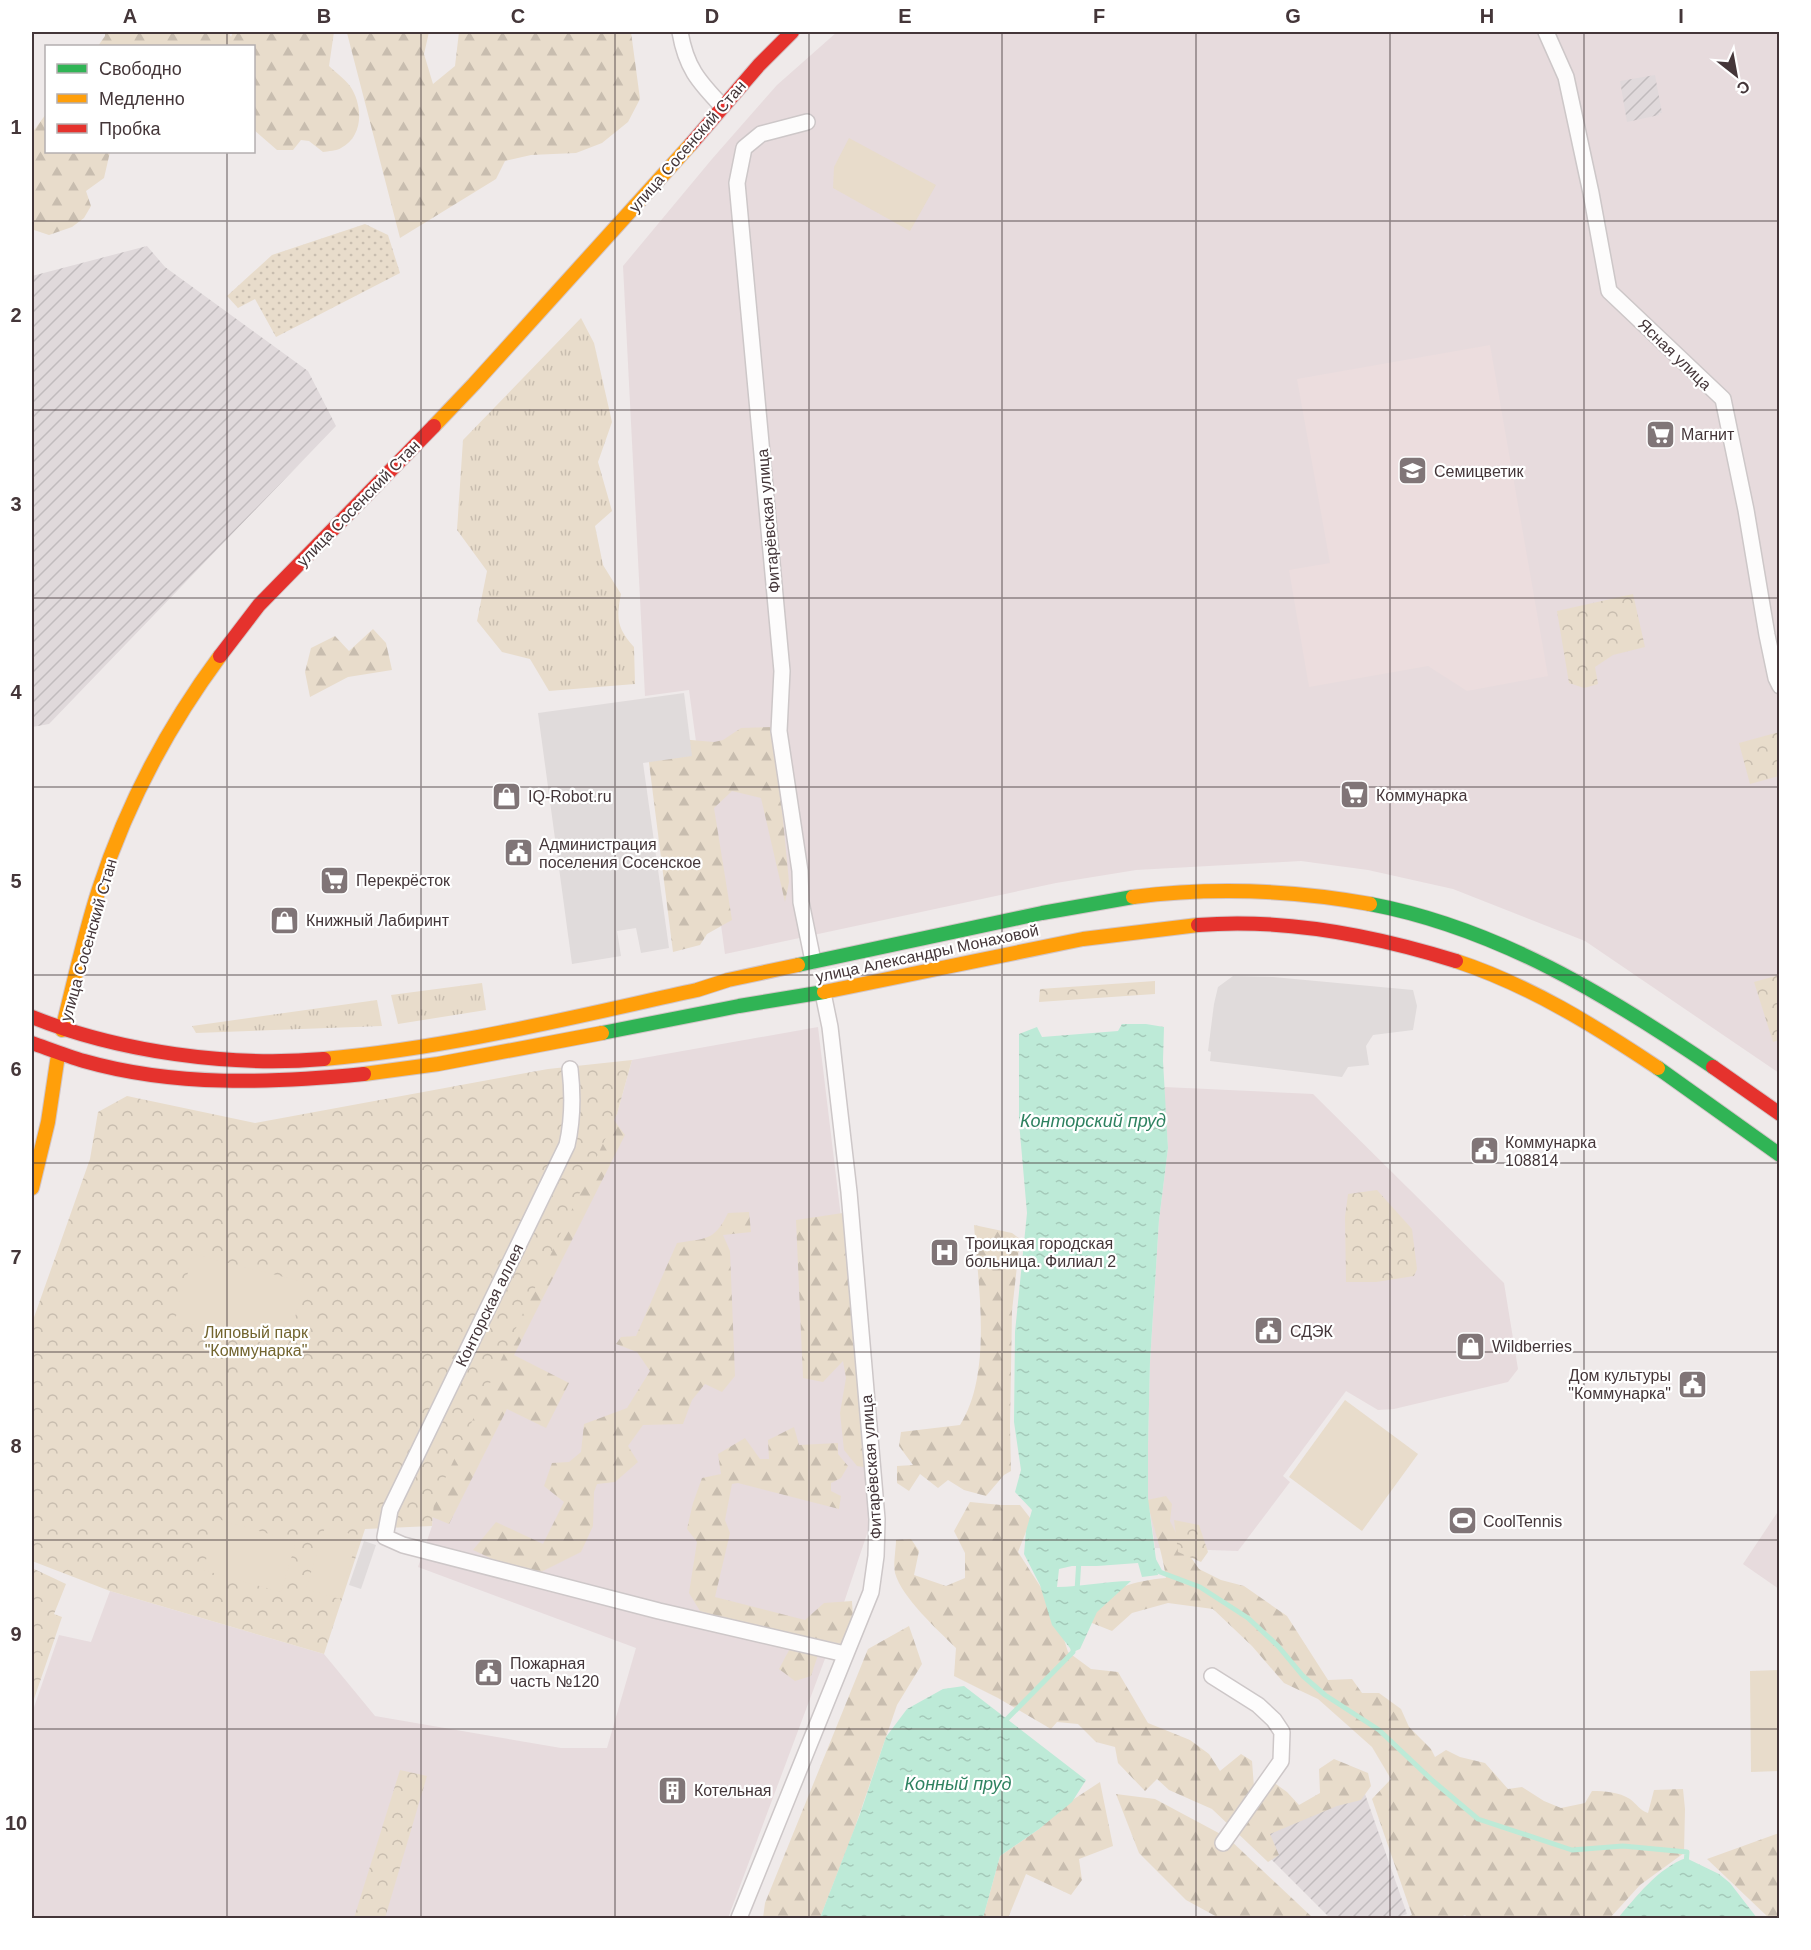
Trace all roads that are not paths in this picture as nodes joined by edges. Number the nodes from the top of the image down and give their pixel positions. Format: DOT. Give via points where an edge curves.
graph roads {
  1 [pos="680,32"];
  2 [pos="792,32"];
  3 [pos="1546,32"];
  4 [pos="722,106"];
  5 [pos="807,122"];
  6 [pos="1779,686"];
  7 [pos="813,962"];
  8 [pos="823,993"];
  9 [pos="32,1017"];
  10 [pos="62,1030"];
  11 [pos="32,1043"];
  12 [pos="58,1054"];
  13 [pos="570,1069"];
  14 [pos="1779,1114"];
  15 [pos="1779,1155"];
  16 [pos="32,1188"];
  17 [pos="845,1654"];
  18 [pos="1212,1676"];
  19 [pos="1223,1843"];
  20 [pos="739,1918"];
  1 -- 4 [label="street" via="682,48 697,80"];
  2 -- 4 [label="main road, улица Сосенский Стан"];
  3 -- 6 [label="street, Ясная улица" via="1566,77 1609,291 1723,399"];
  4 -- 10 [label="main road, улица Сосенский Стан" via="474,384 259,605 189,698 153,759 128,814 99,890"];
  5 -- 7 [label="street, Фитарёвская улица" via="761,134 744,148 736,183 782,671 779,731 801,902"];
  7 -- 10 [label="main road, улица Александры Монаховой" via="464,1040 306,1060 152,1050"];
  7 -- 14 [label="main road, улица Александры Монаховой" via="1104,902 1241,891 1334,898 1424,917 1553,967 1633,1013"];
  8 -- 12 [label="main road, улица Александры Монаховой" via="467,1059 306,1080 214,1080 147,1074"];
  8 -- 15 [label="main road, улица Александры Монаховой" via="1043,946 1174,926 1241,924 1330,930 1418,949 1481,970 1541,997 1657,1067"];
  8 -- 17 [label="street, Фитарёвская улица" via="849,1192 877,1519 871,1592"];
  9 -- 10 [label="main road, улица Александры Монаховой"];
  10 -- 12 [label="street, улица Сосенский Стан"];
  11 -- 12 [label="main road, улица Александры Монаховой"];
  12 -- 16 [label="main road" via="54,1096"];
  13 -- 17 [label="street, Конторская аллея" via="572,1124 567,1145 390,1510 385,1537 403,1545 648,1608"];
  17 -- 20 [label="street, Фитарёвская улица"];
  18 -- 19 [label="street" via="1258,1705 1282,1732 1281,1761"];
}
